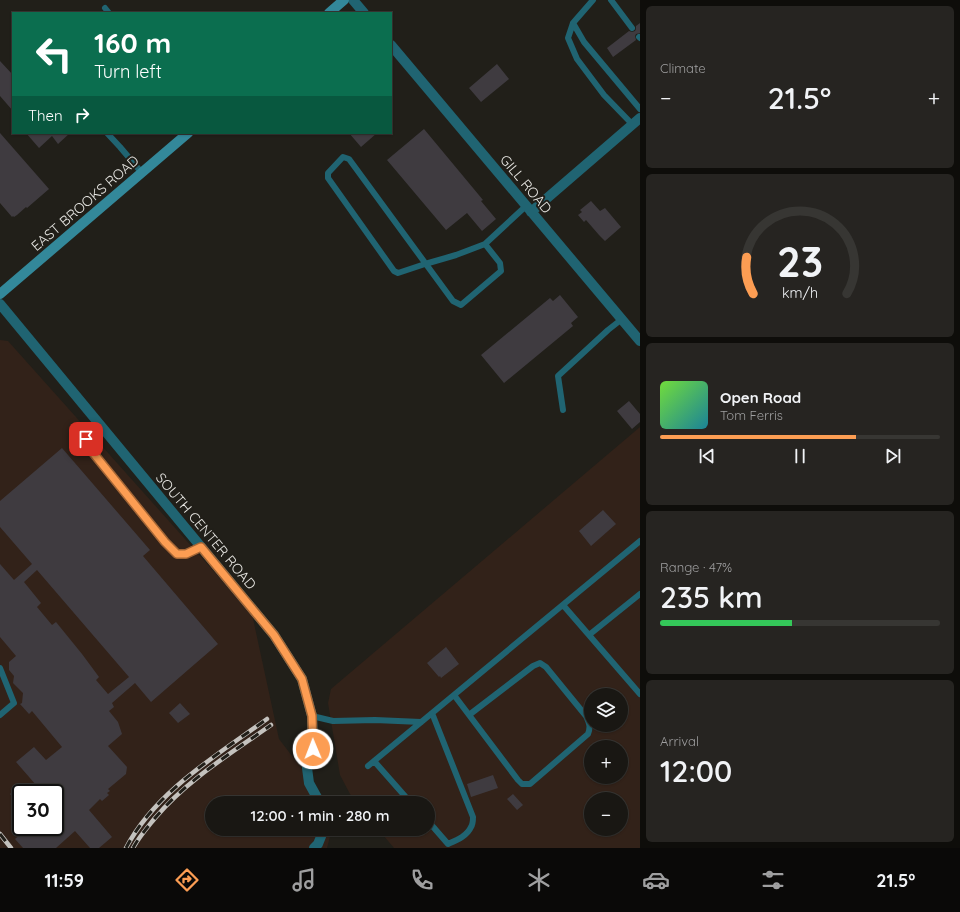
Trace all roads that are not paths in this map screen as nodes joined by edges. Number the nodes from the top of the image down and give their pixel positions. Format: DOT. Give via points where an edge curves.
graph roads {
  1 [pos="344,0"];
  2 [pos="353,0"];
  3 [pos="593,0"];
  4 [pos="611,0"];
  5 [pos="330,12"];
  6 [pos="363,12"];
  7 [pos="573,22"];
  8 [pos="632,28"];
  9 [pos="392,46"];
  10 [pos="640,109"];
  11 [pos="636,121"];
  12 [pos="108,134"];
  13 [pos="187,134"];
  14 [pos="142,173"];
  15 [pos="529,209"];
  16 [pos="484,244"];
  17 [pos="425,264"];
  18 [pos="0,294"];
  19 [pos="0,304"];
  20 [pos="622,319"];
  21 [pos="640,340"];
  22 [pos="563,410"];
  23 [pos="100,424"];
  24 [pos="640,541"];
  25 [pos="201,547"];
  26 [pos="640,594"];
  27 [pos="564,605"];
  28 [pos="589,634"];
  29 [pos="0,668"];
  30 [pos="640,694"];
  31 [pos="454,695"];
  32 [pos="432,713"];
  33 [pos="0,715"];
  34 [pos="469,715"];
  35 [pos="312,716"];
  36 [pos="421,722"];
  37 [pos="374,761"];
  38 [pos="368,766"];
  39 [pos="316,796"];
  40 [pos="405,796"];
  41 [pos="435,830"];
  42 [pos="321,836"];
  43 [pos="314,848"];
  1 -- 5 [label="main road"];
  2 -- 6 [label="street"];
  3 -- 7 [label="lane"];
  4 -- 8 [label="lane"];
  7 -- 10 [label="lane" via="584,42"];
  7 -- 11 [label="lane" via="568,38 577,59 604,95"];
  9 -- 15 [label="street, GILL ROAD"];
  11 -- 15 [label="street"];
  12 -- 14 [label="lane"];
  13 -- 14 [label="main road, EAST BROOKS ROAD"];
  14 -- 18 [label="main road, EAST BROOKS ROAD"];
  15 -- 16 [label="lane"];
  15 -- 20 [label="street, GILL ROAD"];
  16 -- 17 [label="lane"];
  16 -- 17 [label="lane" via="500,263 501,271 461,305 453,301"];
  17 -- 17 [label="lane" via="349,159 344,157 328,172 328,178 394,271 398,273"];
  19 -- 23 [label="street, SOUTH CENTER ROAD"];
  20 -- 21 [label="street, GILL ROAD"];
  20 -- 22 [label="lane" via="558,376"];
  23 -- 25 [label="street, SOUTH CENTER ROAD"];
  23 -- 25 [label="lane" via="86,439 86,444 165,542 177,554 186,554"];
  24 -- 27 [label="lane"];
  25 -- 35 [label="street, SOUTH CENTER ROAD" via="274,635 302,679"];
  26 -- 28 [label="lane"];
  27 -- 28 [label="lane"];
  27 -- 31 [label="lane"];
  28 -- 30 [label="lane"];
  29 -- 33 [label="lane" via="14,703"];
  31 -- 32 [label="lane"];
  31 -- 34 [label="lane"];
  32 -- 36 [label="lane"];
  32 -- 41 [label="lane" via="474,817 472,826 466,833 448,844"];
  34 -- 34 [label="lane" via="522,784 530,784 588,734 590,728 586,716 540,663"];
  35 -- 36 [label="lane" via="333,721"];
  35 -- 39 [label="street, SOUTH CENTER ROAD" via="313,749 307,768 309,783"];
  36 -- 37 [label="lane"];
  37 -- 38 [label="lane"];
  37 -- 40 [label="lane"];
  42 -- 43 [label="street"];
}
